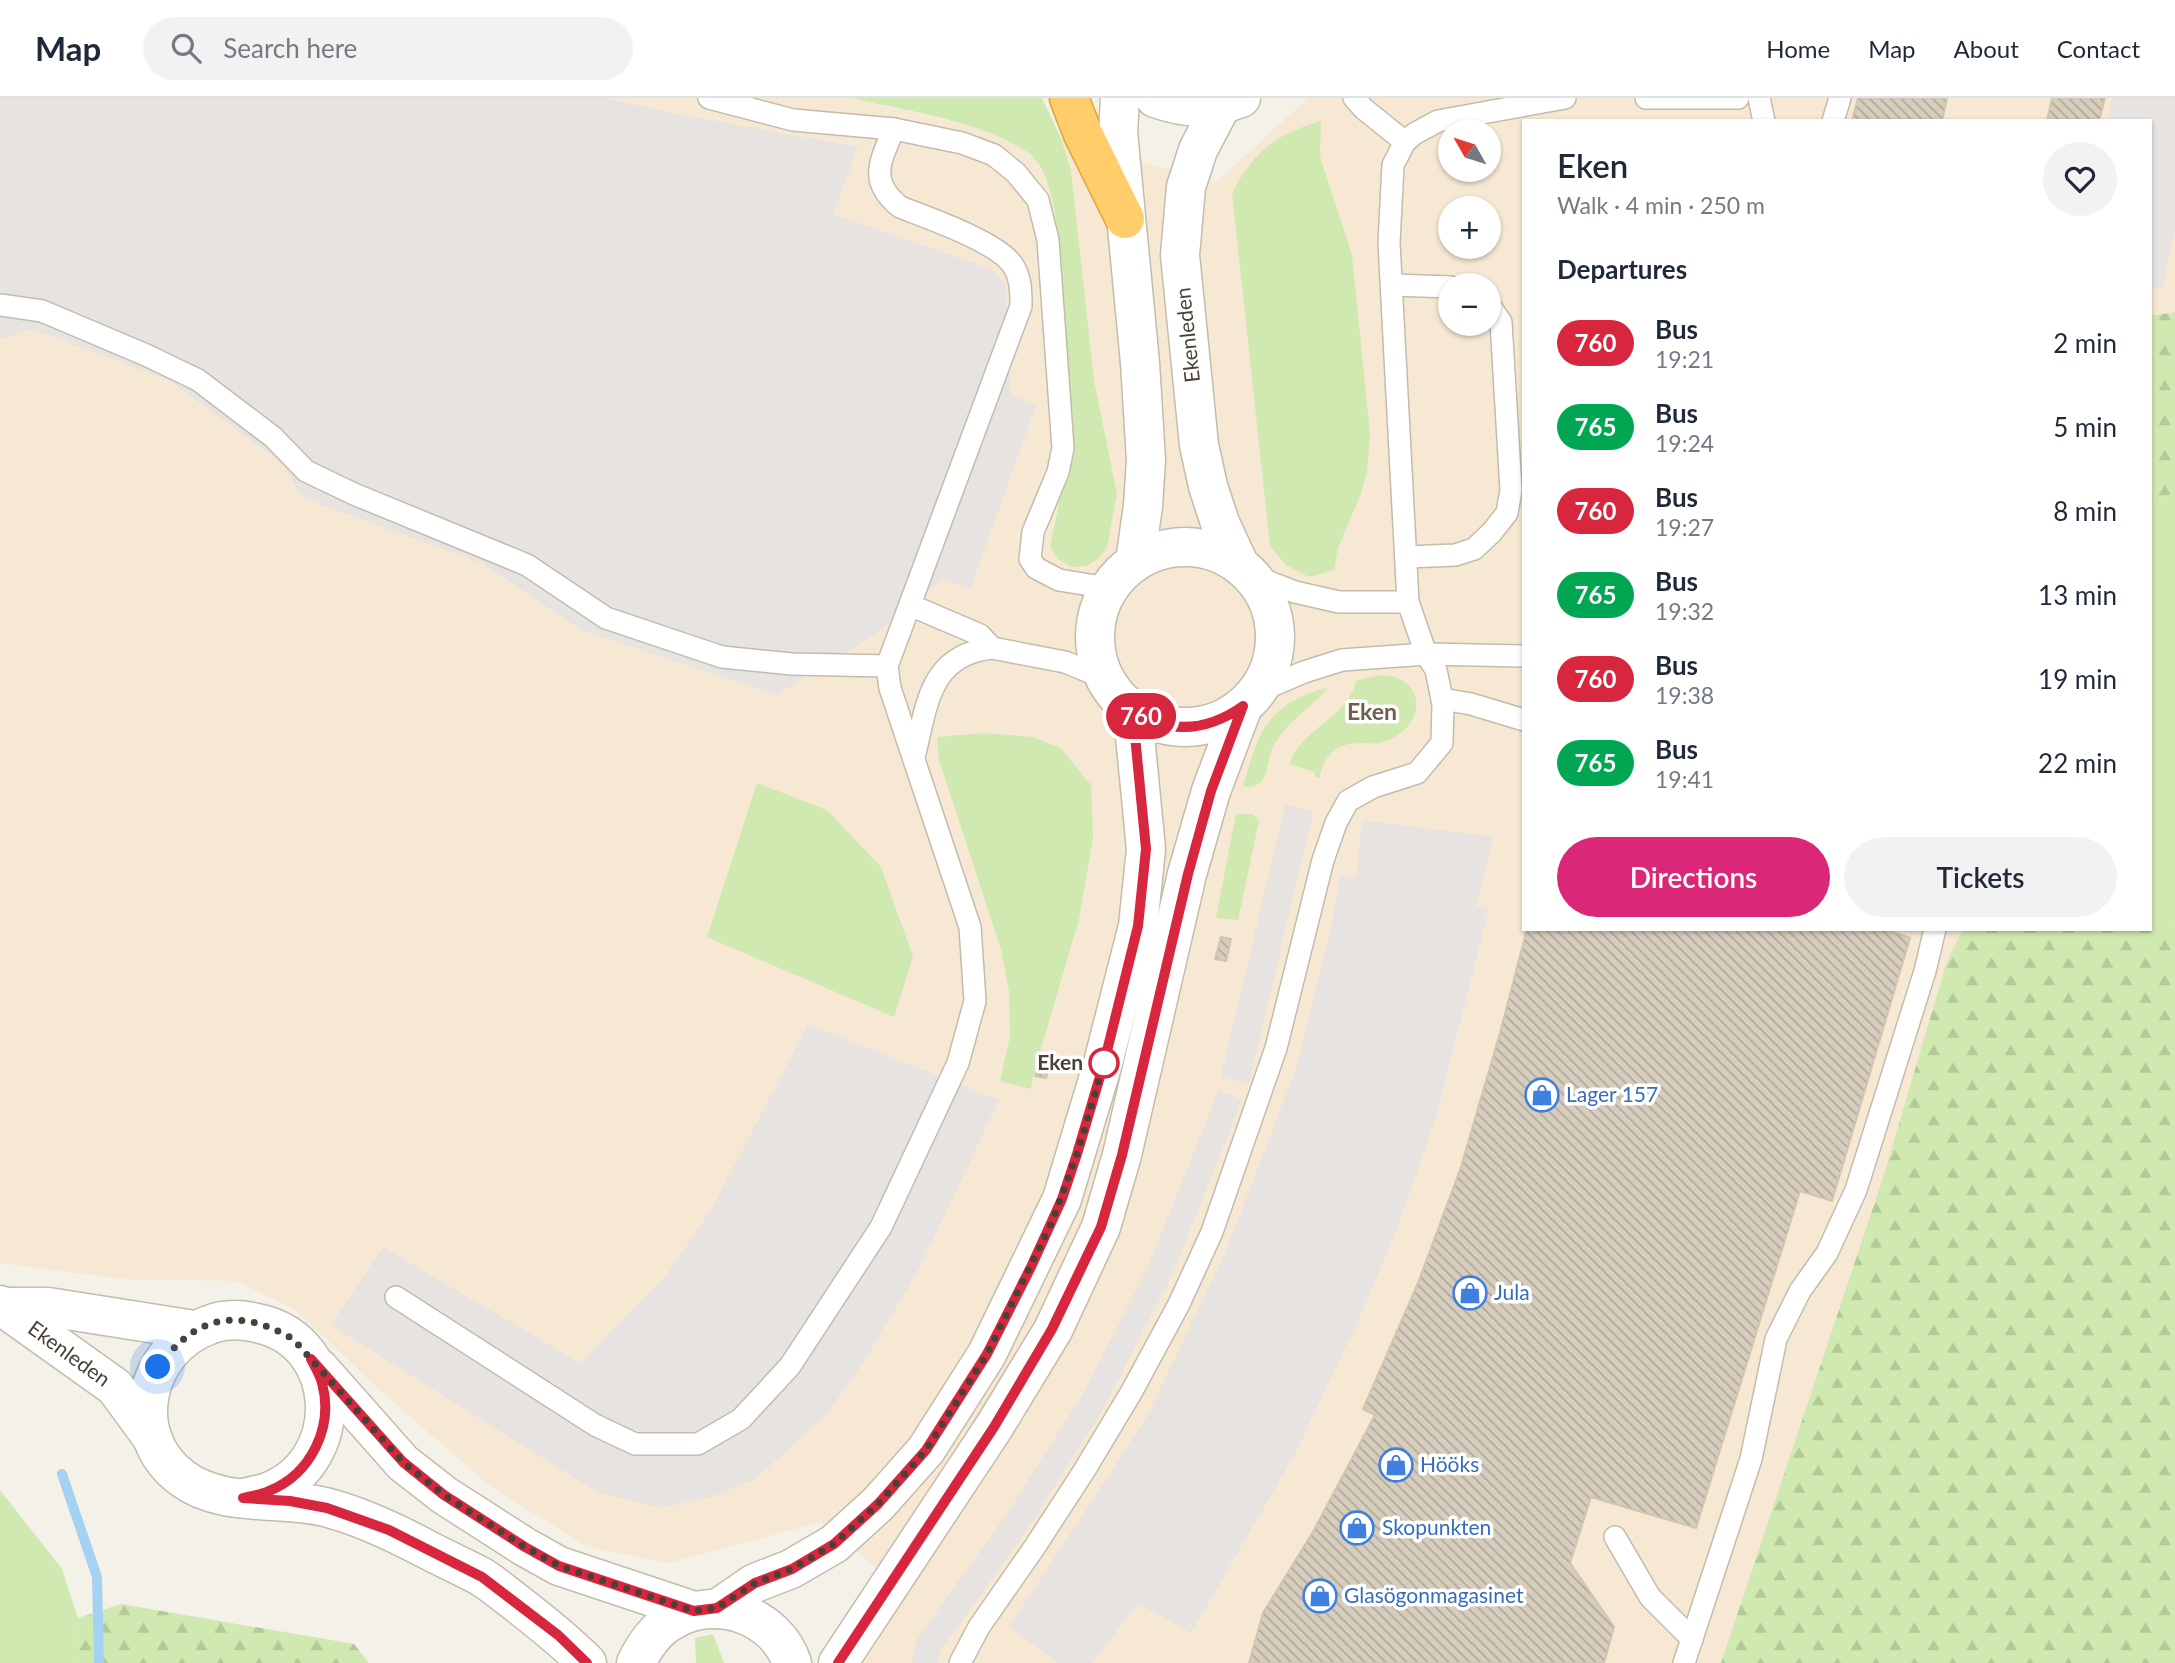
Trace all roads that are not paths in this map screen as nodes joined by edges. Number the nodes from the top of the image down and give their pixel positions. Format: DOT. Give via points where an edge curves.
graph roads {
  1 [pos="709,98"];
  2 [pos="1069,98"];
  3 [pos="1120,98"];
  4 [pos="1155,98"];
  5 [pos="1354,98"];
  6 [pos="1566,98"];
  7 [pos="1646,98"];
  8 [pos="1738,98"];
  9 [pos="1759,98"];
  10 [pos="1840,98"];
  11 [pos="1231,102"];
  12 [pos="1764,119"];
  13 [pos="1834,119"];
  14 [pos="894,129"];
  15 [pos="1405,142"];
  16 [pos="1125,219"];
  17 [pos="1392,285"];
  18 [pos="1438,287"];
  19 [pos="0,305"];
  20 [pos="1501,322"];
  21 [pos="1407,557"];
  22 [pos="1245,569"];
  23 [pos="1122,575"];
  24 [pos="1408,602"];
  25 [pos="910,605"];
  26 [pos="992,648"];
  27 [pos="1426,654"];
  28 [pos="1522,656"];
  29 [pos="887,666"];
  30 [pos="1113,690"];
  31 [pos="1250,699"];
  32 [pos="1443,699"];
  33 [pos="1522,719"];
  34 [pos="914,757"];
  35 [pos="1935,931"];
  36 [pos="396,1297"];
  37 [pos="2,1306"];
  38 [pos="194,1330"];
  39 [pos="311,1359"];
  40 [pos="154,1441"];
  41 [pos="243,1498"];
  42 [pos="1615,1537"];
  43 [pos="706,1610"];
  44 [pos="1692,1639"];
  45 [pos="587,1663"];
  46 [pos="636,1663"];
  47 [pos="792,1663"];
  48 [pos="838,1663"];
  49 [pos="960,1663"];
  50 [pos="1684,1663"];
  1 -- 14 [label="lane" via="793,120"];
  2 -- 16 [label="highway"];
  3 -- 16 [label="street"];
  4 -- 11 [label="street, Ekenleden" via="1200,107"];
  5 -- 15 [label="lane"];
  6 -- 15 [label="lane" via="1438,121"];
  7 -- 8 [label="lane"];
  9 -- 12 [label="lane"];
  10 -- 13 [label="lane"];
  11 -- 22 [label="street, Ekenleden" via="1198,150 1186,187 1180,255 1199,445 1220,523"];
  14 -- 23 [label="lane" via="962,143 994,155 1017,173 1038,200 1048,240 1063,448 1033,532 1030,559 1036,568 1059,580"];
  14 -- 25 [label="lane" via="878,178 891,200 994,249 1011,262 1021,289 1021,306"];
  15 -- 17 [label="lane" via="1393,165 1390,195"];
  16 -- 23 [label="street" via="1146,460 1143,506"];
  17 -- 18 [label="lane"];
  17 -- 21 [label="lane"];
  19 -- 29 [label="lane" via="42,311 198,380 273,437 306,471 527,565 606,618 722,657"];
  20 -- 21 [label="lane" via="1511,490 1507,513 1474,549 1455,555"];
  21 -- 24 [label="lane"];
  22 -- 23 [label="street" via="1217,552 1181,546 1168,547"];
  22 -- 24 [label="lane" via="1295,592 1339,602"];
  22 -- 31 [label="street" via="1265,596 1274,620 1275,645 1269,670"];
  23 -- 30 [label="street" via="1096,616 1094,632 1095,648"];
  24 -- 27 [label="lane"];
  25 -- 26 [label="lane" via="980,635"];
  25 -- 29 [label="lane"];
  26 -- 30 [label="lane" via="1065,662"];
  26 -- 34 [label="lane" via="965,656 937,679 927,698"];
  27 -- 28 [label="lane"];
  27 -- 31 [label="lane" via="1342,660 1304,671"];
  27 -- 32 [label="lane" via="1436,670"];
  29 -- 34 [label="lane"];
  30 -- 31 [label="street" via="1150,721 1182,727 1215,723"];
  30 -- 43 [label="street" via="1135,736 1146,849 1138,926 1104,1063 1062,1199 987,1354 926,1450 834,1544"];
  31 -- 48 [label="street" via="1211,791 1101,1227 1046,1340 994,1427"];
  32 -- 33 [label="lane"];
  32 -- 49 [label="lane" via="1442,743 1417,773 1373,787 1348,801 1336,823 1276,1048 1212,1232 1132,1391"];
  34 -- 36 [label="lane" via="970,927 975,1002 958,1063 881,1227 790,1366 741,1419 698,1444 635,1444 595,1426"];
  35 -- 44 [label="lane" via="1856,1190 1827,1253 1800,1291 1776,1339 1751,1460"];
  37 -- 38 [label="street, Ekenleden" via="48,1307"];
  37 -- 40 [label="street, Ekenleden" via="115,1387"];
  38 -- 39 [label="street" via="219,1321 271,1326 293,1339"];
  38 -- 40 [label="street" via="158,1367 148,1416"];
  39 -- 41 [label="street" via="322,1382 326,1409 322,1435 310,1459 292,1478 269,1492"];
  39 -- 43 [label="street" via="403,1462 444,1495 525,1547 559,1566"];
  40 -- 41 [label="street" via="165,1461 189,1483 220,1496"];
  41 -- 45 [label="street" via="327,1508 389,1530 482,1577"];
  42 -- 44 [label="lane" via="1650,1597"];
  43 -- 46 [label="street" via="674,1619 657,1631"];
  43 -- 47 [label="street" via="739,1612 760,1622 777,1636"];
  44 -- 50 [label="lane"];
}
